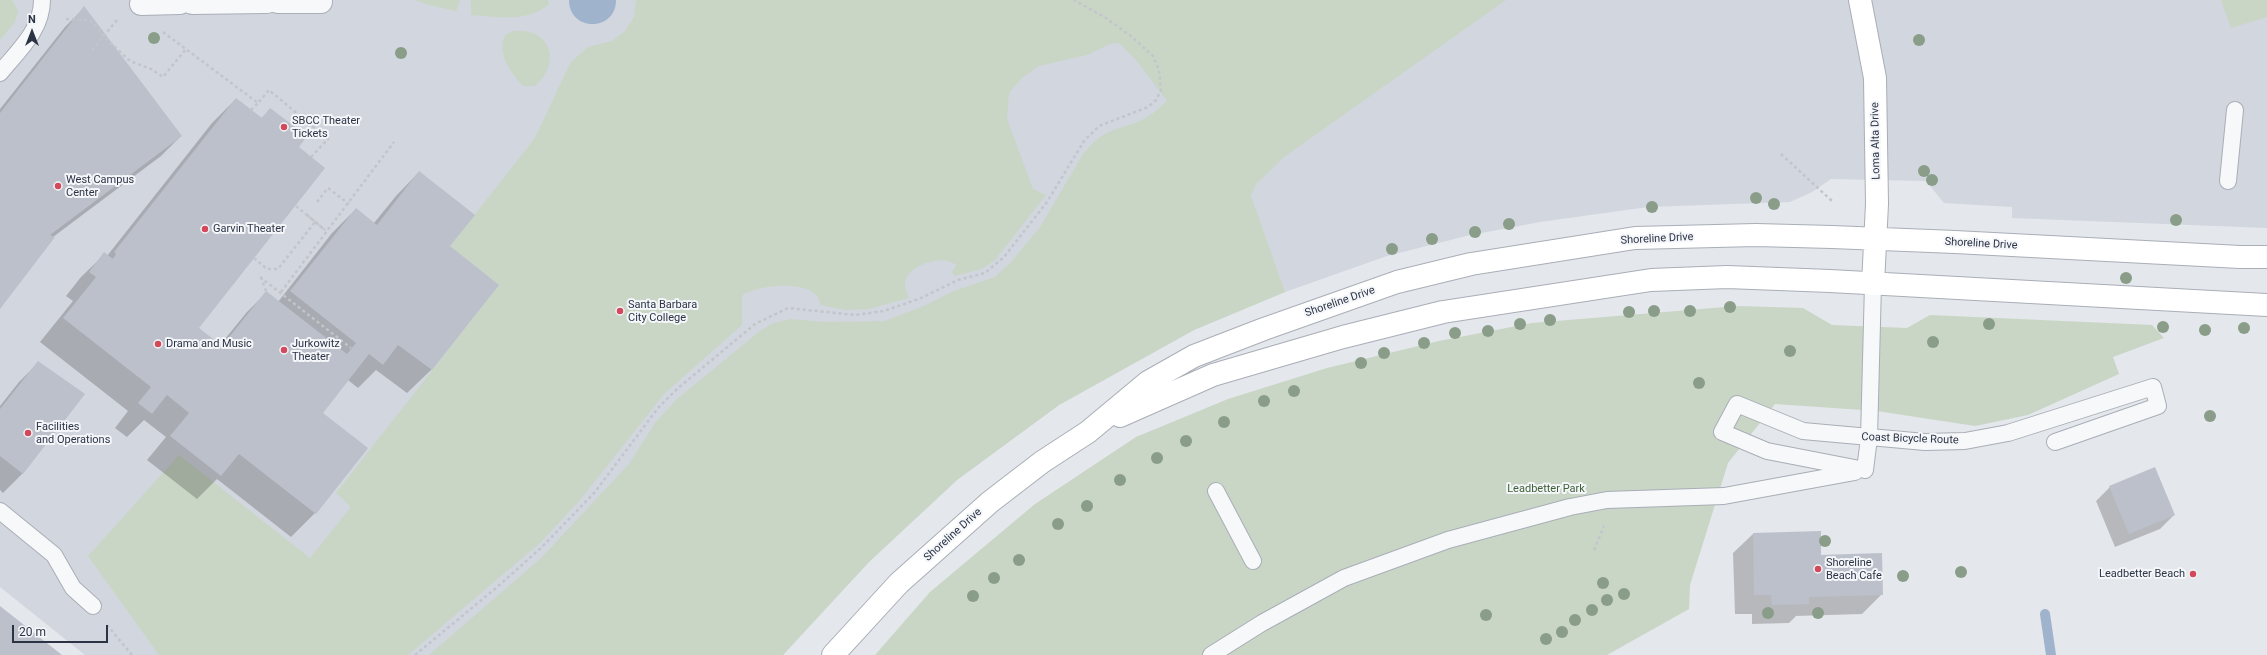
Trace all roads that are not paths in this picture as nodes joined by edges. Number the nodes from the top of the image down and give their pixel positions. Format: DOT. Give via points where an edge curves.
graph roads {
  1 [pos="42,0"];
  2 [pos="1860,0"];
  3 [pos="321,2"];
  4 [pos="141,4"];
  5 [pos="0,73"];
  6 [pos="2235,110"];
  7 [pos="2228,181"];
  8 [pos="1875,239"];
  9 [pos="2267,257"];
  10 [pos="1873,284"];
  11 [pos="2267,305"];
  12 [pos="1088,432"];
  13 [pos="1869,438"];
  14 [pos="2055,442"];
  15 [pos="1865,470"];
  16 [pos="1216,491"];
  17 [pos="0,511"];
  18 [pos="1253,561"];
  19 [pos="92,606"];
  20 [pos="833,655"];
  21 [pos="1211,655"];
  1 -- 5 [label="lane" via="41,14 32,35"];
  2 -- 8 [label="main road, Loma Alta Drive" via="1875,78"];
  3 -- 4 [label="street"];
  6 -- 7 [label="lane"];
  8 -- 9 [label="main road, Shoreline Drive"];
  8 -- 10 [label="main road, Loma Alta Drive"];
  8 -- 12 [label="main road, Shoreline Drive" via="1756,235 1635,238 1471,264 1396,282 1194,356 1148,382"];
  10 -- 11 [label="main road, Shoreline Drive"];
  10 -- 12 [label="main road, Shoreline Drive" via="1727,277 1651,280 1444,312 1342,337 1213,375 1144,404"];
  10 -- 13 [label="lane"];
  12 -- 20 [label="main road, Shoreline Drive" via="1042,462 990,502 899,583"];
  13 -- 14 [label="lane, Coast Bicycle Route" via="1925,442 1965,441 2008,433 2153,388 2158,406"];
  13 -- 15 [label="lane"];
  13 -- 15 [label="lane, Coast Bicycle Route" via="1804,431 1738,404 1722,432 1767,451"];
  15 -- 21 [label="lane" via="1724,496 1607,500 1570,507 1448,540 1344,578 1262,623"];
  16 -- 18 [label="lane"];
  17 -- 19 [label="lane" via="54,555 74,588"];
}
